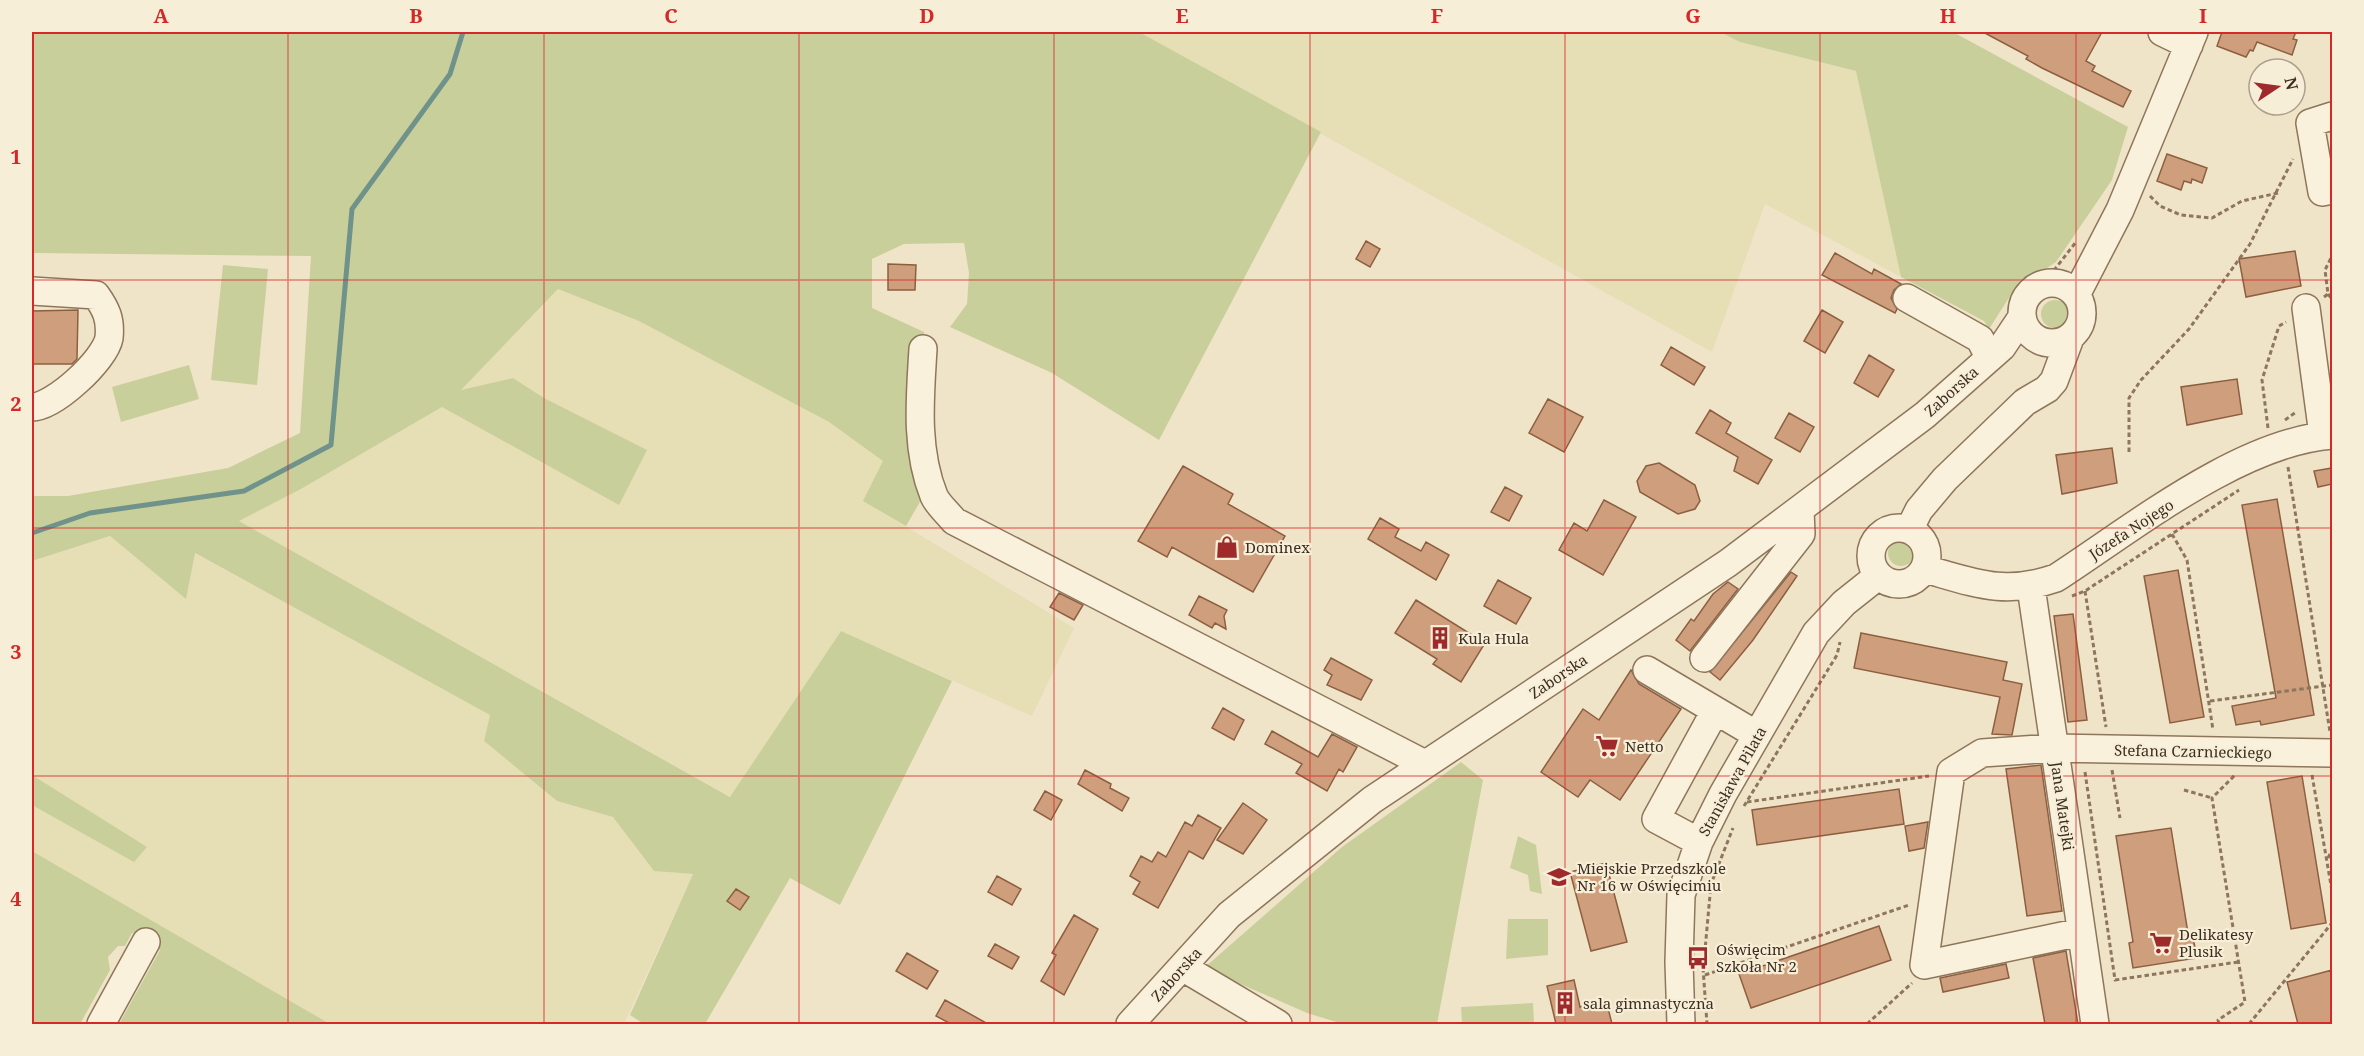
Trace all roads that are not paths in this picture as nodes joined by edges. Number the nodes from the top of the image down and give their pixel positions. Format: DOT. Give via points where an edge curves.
graph roads {
  1 [pos="2162,32"];
  2 [pos="2192,38"];
  3 [pos="2332,116"];
  4 [pos="2332,190"];
  5 [pos="2069,289"];
  6 [pos="32,291"];
  7 [pos="1907,298"];
  8 [pos="2317,301"];
  9 [pos="2038,327"];
  10 [pos="923,349"];
  11 [pos="1996,352"];
  12 [pos="32,407"];
  13 [pos="2328,435"];
  14 [pos="1800,510"];
  15 [pos="1909,530"];
  16 [pos="1926,580"];
  17 [pos="1882,584"];
  18 [pos="2031,587"];
  19 [pos="1704,658"];
  20 [pos="1647,670"];
  21 [pos="1715,711"];
  22 [pos="1757,735"];
  23 [pos="2054,748"];
  24 [pos="2324,748"];
  25 [pos="1425,764"];
  26 [pos="1699,842"];
  27 [pos="2081,932"];
  28 [pos="131,953"];
  29 [pos="1184,968"];
  30 [pos="101,1024"];
  31 [pos="1130,1024"];
  32 [pos="1278,1024"];
  33 [pos="1681,1024"];
  34 [pos="2095,1024"];
  1 -- 2 [label="street"];
  2 -- 5 [label="street" via="2120,210"];
  3 -- 4 [label="street" via="2310,123 2322,192"];
  5 -- 9 [label="street" via="2081,303 2081,322"];
  5 -- 9 [label="street" via="2042,284 2034,289 2024,304"];
  6 -- 12 [label="street" via="96,295 109,314 109,340 77,383 40,407"];
  7 -- 11 [label="street"];
  8 -- 13 [label="street"];
  9 -- 11 [label="street, Zaborska"];
  9 -- 15 [label="street" via="2042,372 2025,402 1945,479 1919,510"];
  10 -- 25 [label="street" via="919,408 922,454 934,498 954,521"];
  11 -- 14 [label="street, Zaborska" via="1925,415"];
  13 -- 18 [label="street, Józefa Nojego" via="2271,450 2219,471 2056,578"];
  14 -- 19 [label="street" via="1801,534"];
  14 -- 25 [label="street, Zaborska" via="1728,563"];
  15 -- 16 [label="street" via="1924,542 1928,560"];
  15 -- 17 [label="street" via="1891,529 1876,540 1871,558"];
  16 -- 17 [label="street"];
  16 -- 18 [label="street, Józefa Nojego"];
  17 -- 22 [label="street, Stanisława Pilata" via="1844,603 1816,633"];
  18 -- 23 [label="street, Jana Matejki"];
  20 -- 21 [label="street"];
  21 -- 22 [label="street"];
  21 -- 26 [label="street" via="1656,819"];
  22 -- 26 [label="street, Stanisława Pilata"];
  23 -- 24 [label="street, Stefana Czarnieckiego"];
  23 -- 27 [label="street, Jana Matejki"];
  23 -- 27 [label="street, Stefana Czarnieckiego" via="1982,753 1951,772 1924,965"];
  25 -- 29 [label="street, Zaborska" via="1372,800 1229,915"];
  26 -- 33 [label="street, Stanisława Pilata" via="1681,895"];
  27 -- 34 [label="street, Jana Matejki"];
  28 -- 30 [label="street"];
  29 -- 31 [label="street, Zaborska"];
  29 -- 32 [label="street"];
}
